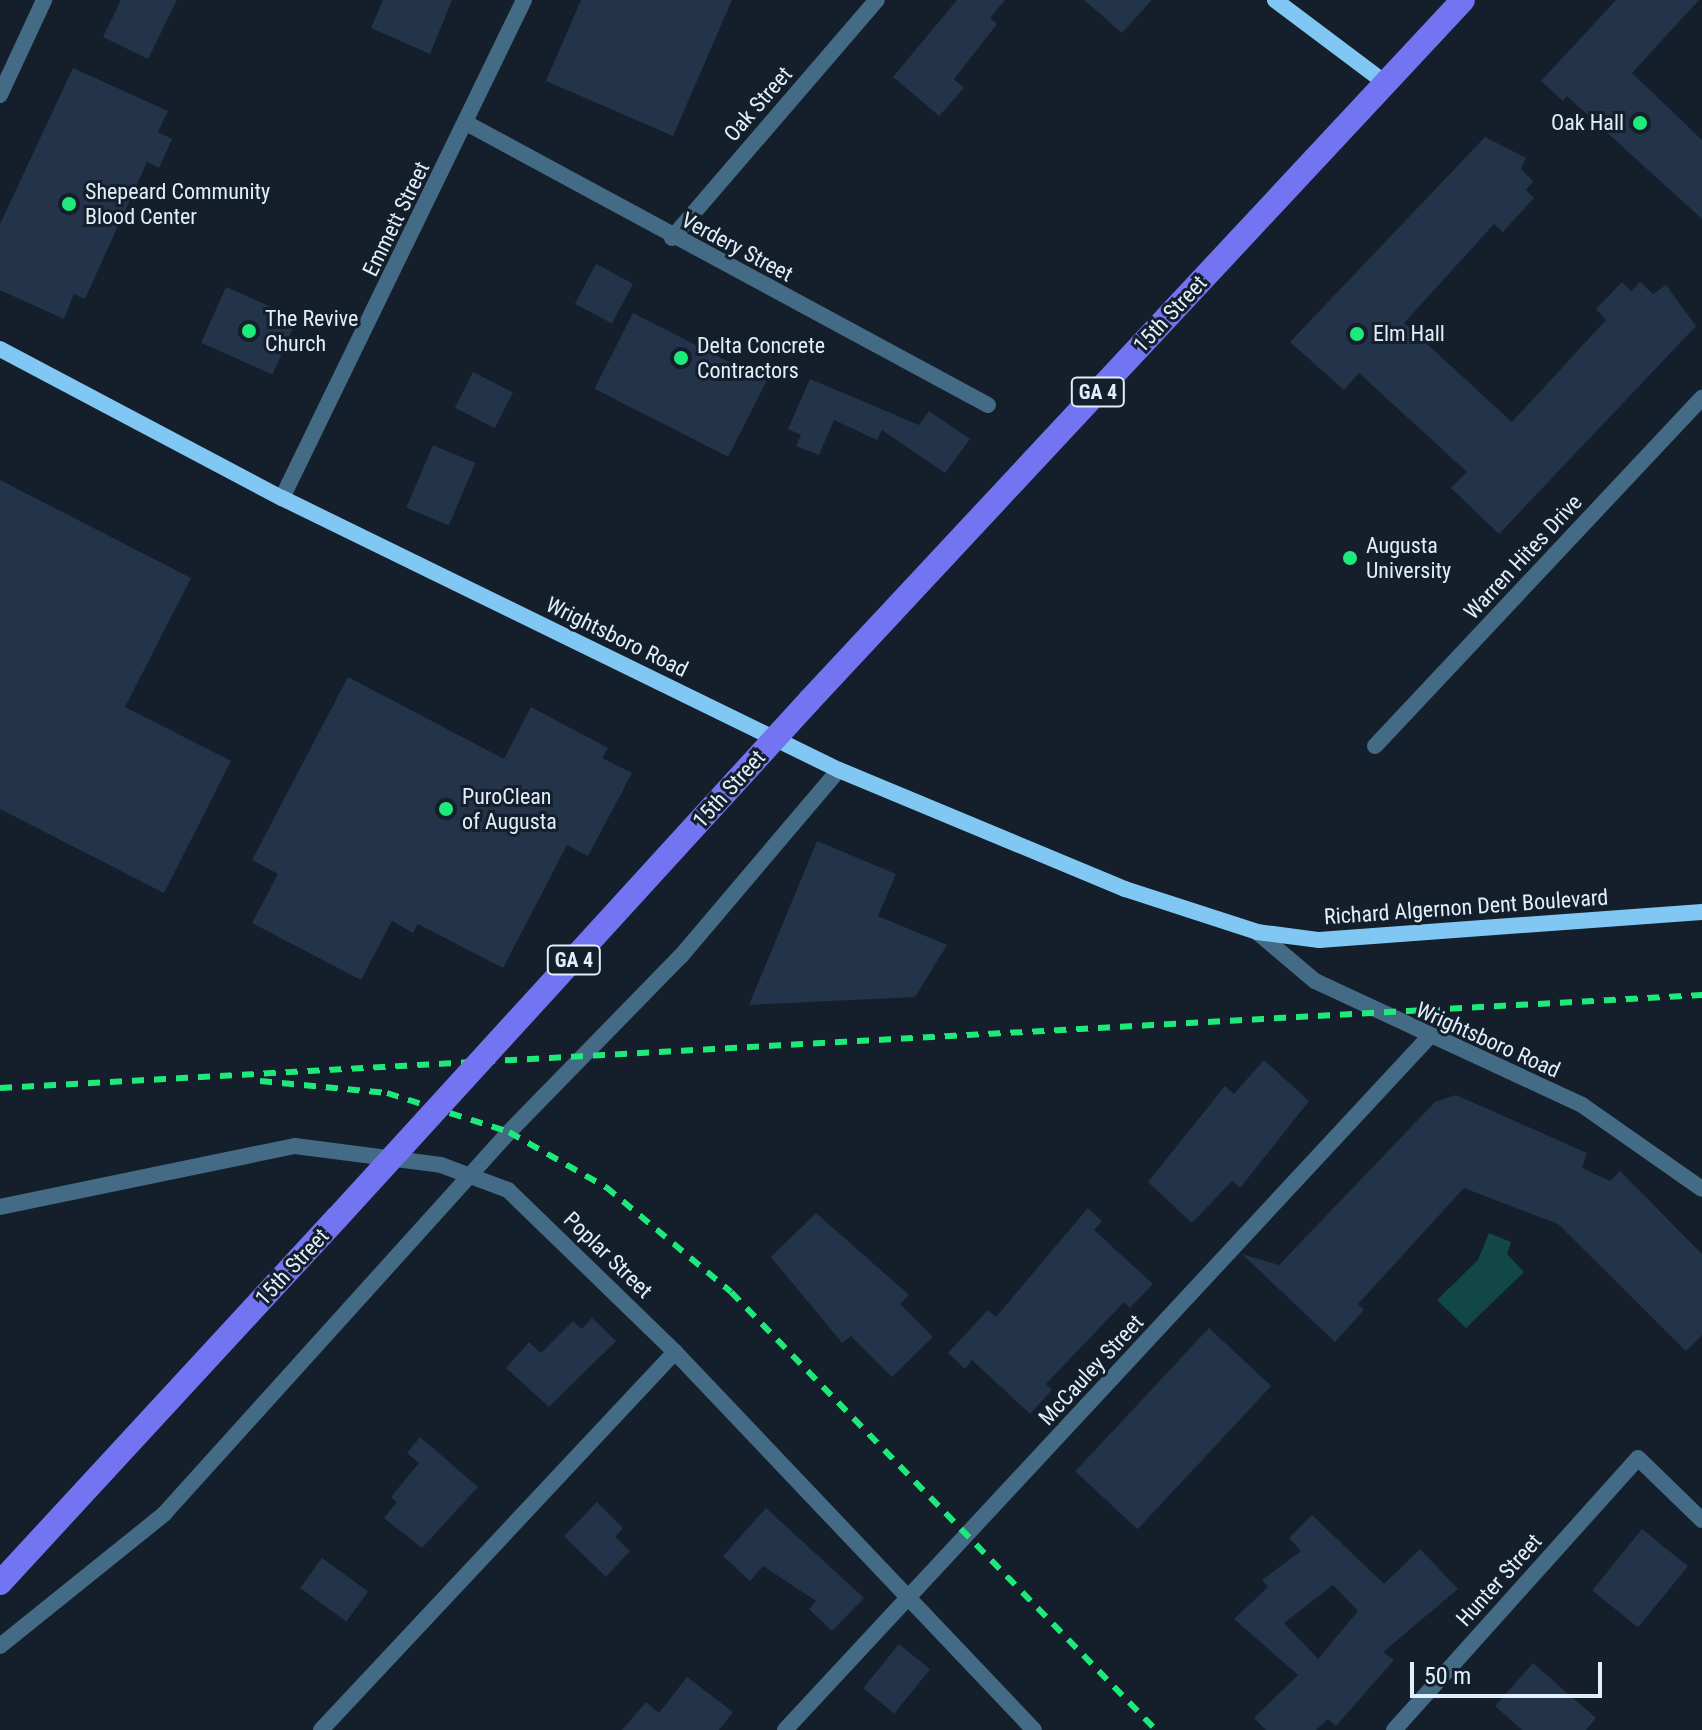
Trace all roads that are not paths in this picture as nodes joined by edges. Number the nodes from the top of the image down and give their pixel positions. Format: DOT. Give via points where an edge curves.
graph roads {
  1 [pos="44,0"];
  2 [pos="524,0"];
  3 [pos="877,0"];
  4 [pos="1275,0"];
  5 [pos="1463,0"];
  6 [pos="1383,81"];
  7 [pos="0,95"];
  8 [pos="468,124"];
  9 [pos="672,238"];
  10 [pos="0,349"];
  11 [pos="1702,398"];
  12 [pos="988,405"];
  13 [pos="282,498"];
  14 [pos="1375,746"];
  15 [pos="839,770"];
  16 [pos="1702,912"];
  17 [pos="1234,924"];
  18 [pos="1257,932"];
  19 [pos="1428,1038"];
  20 [pos="472,1174"];
  21 [pos="1702,1189"];
  22 [pos="0,1207"];
  23 [pos="675,1352"];
  24 [pos="1702,1520"];
  25 [pos="0,1583"];
  26 [pos="908,1599"];
  27 [pos="0,1646"];
  28 [pos="321,1730"];
  29 [pos="785,1730"];
  30 [pos="1034,1730"];
  31 [pos="1394,1730"];
  1 -- 7 [label="street"];
  2 -- 8 [label="street, Emmett Street"];
  3 -- 9 [label="street, Oak Street"];
  4 -- 6 [label="main road"];
  5 -- 6 [label="main road, 15th Street / GA 4"];
  6 -- 25 [label="main road, 15th Street / GA 4, bridge"];
  8 -- 9 [label="street, Verdery Street"];
  8 -- 13 [label="street, Emmett Street"];
  9 -- 12 [label="street, Verdery Street"];
  10 -- 13 [label="main road, Wrightsboro Road"];
  11 -- 14 [label="street, Warren Hites Drive"];
  13 -- 15 [label="main road, Wrightsboro Road"];
  15 -- 17 [label="main road, Wrightsboro Road" via="1125,889"];
  15 -- 20 [label="street" via="691,945"];
  16 -- 18 [label="main road, Richard Algernon Dent Boulevard" via="1319,940"];
  17 -- 18 [label="main road, Richard Algernon Dent Boulevard"];
  18 -- 19 [label="street, Wrightsboro Road" via="1315,981"];
  19 -- 21 [label="street, Wrightsboro Road" via="1582,1105"];
  19 -- 26 [label="street, McCauley Street"];
  20 -- 22 [label="street, Poplar Street" via="295,1146"];
  20 -- 23 [label="street, Poplar Street" via="508,1190"];
  20 -- 27 [label="street" via="164,1514"];
  23 -- 26 [label="street, Poplar Street"];
  23 -- 28 [label="street"];
  24 -- 31 [label="street, Hunter Street" via="1638,1458"];
  26 -- 29 [label="street, McCauley Street"];
  26 -- 30 [label="street, Poplar Street"];
}
